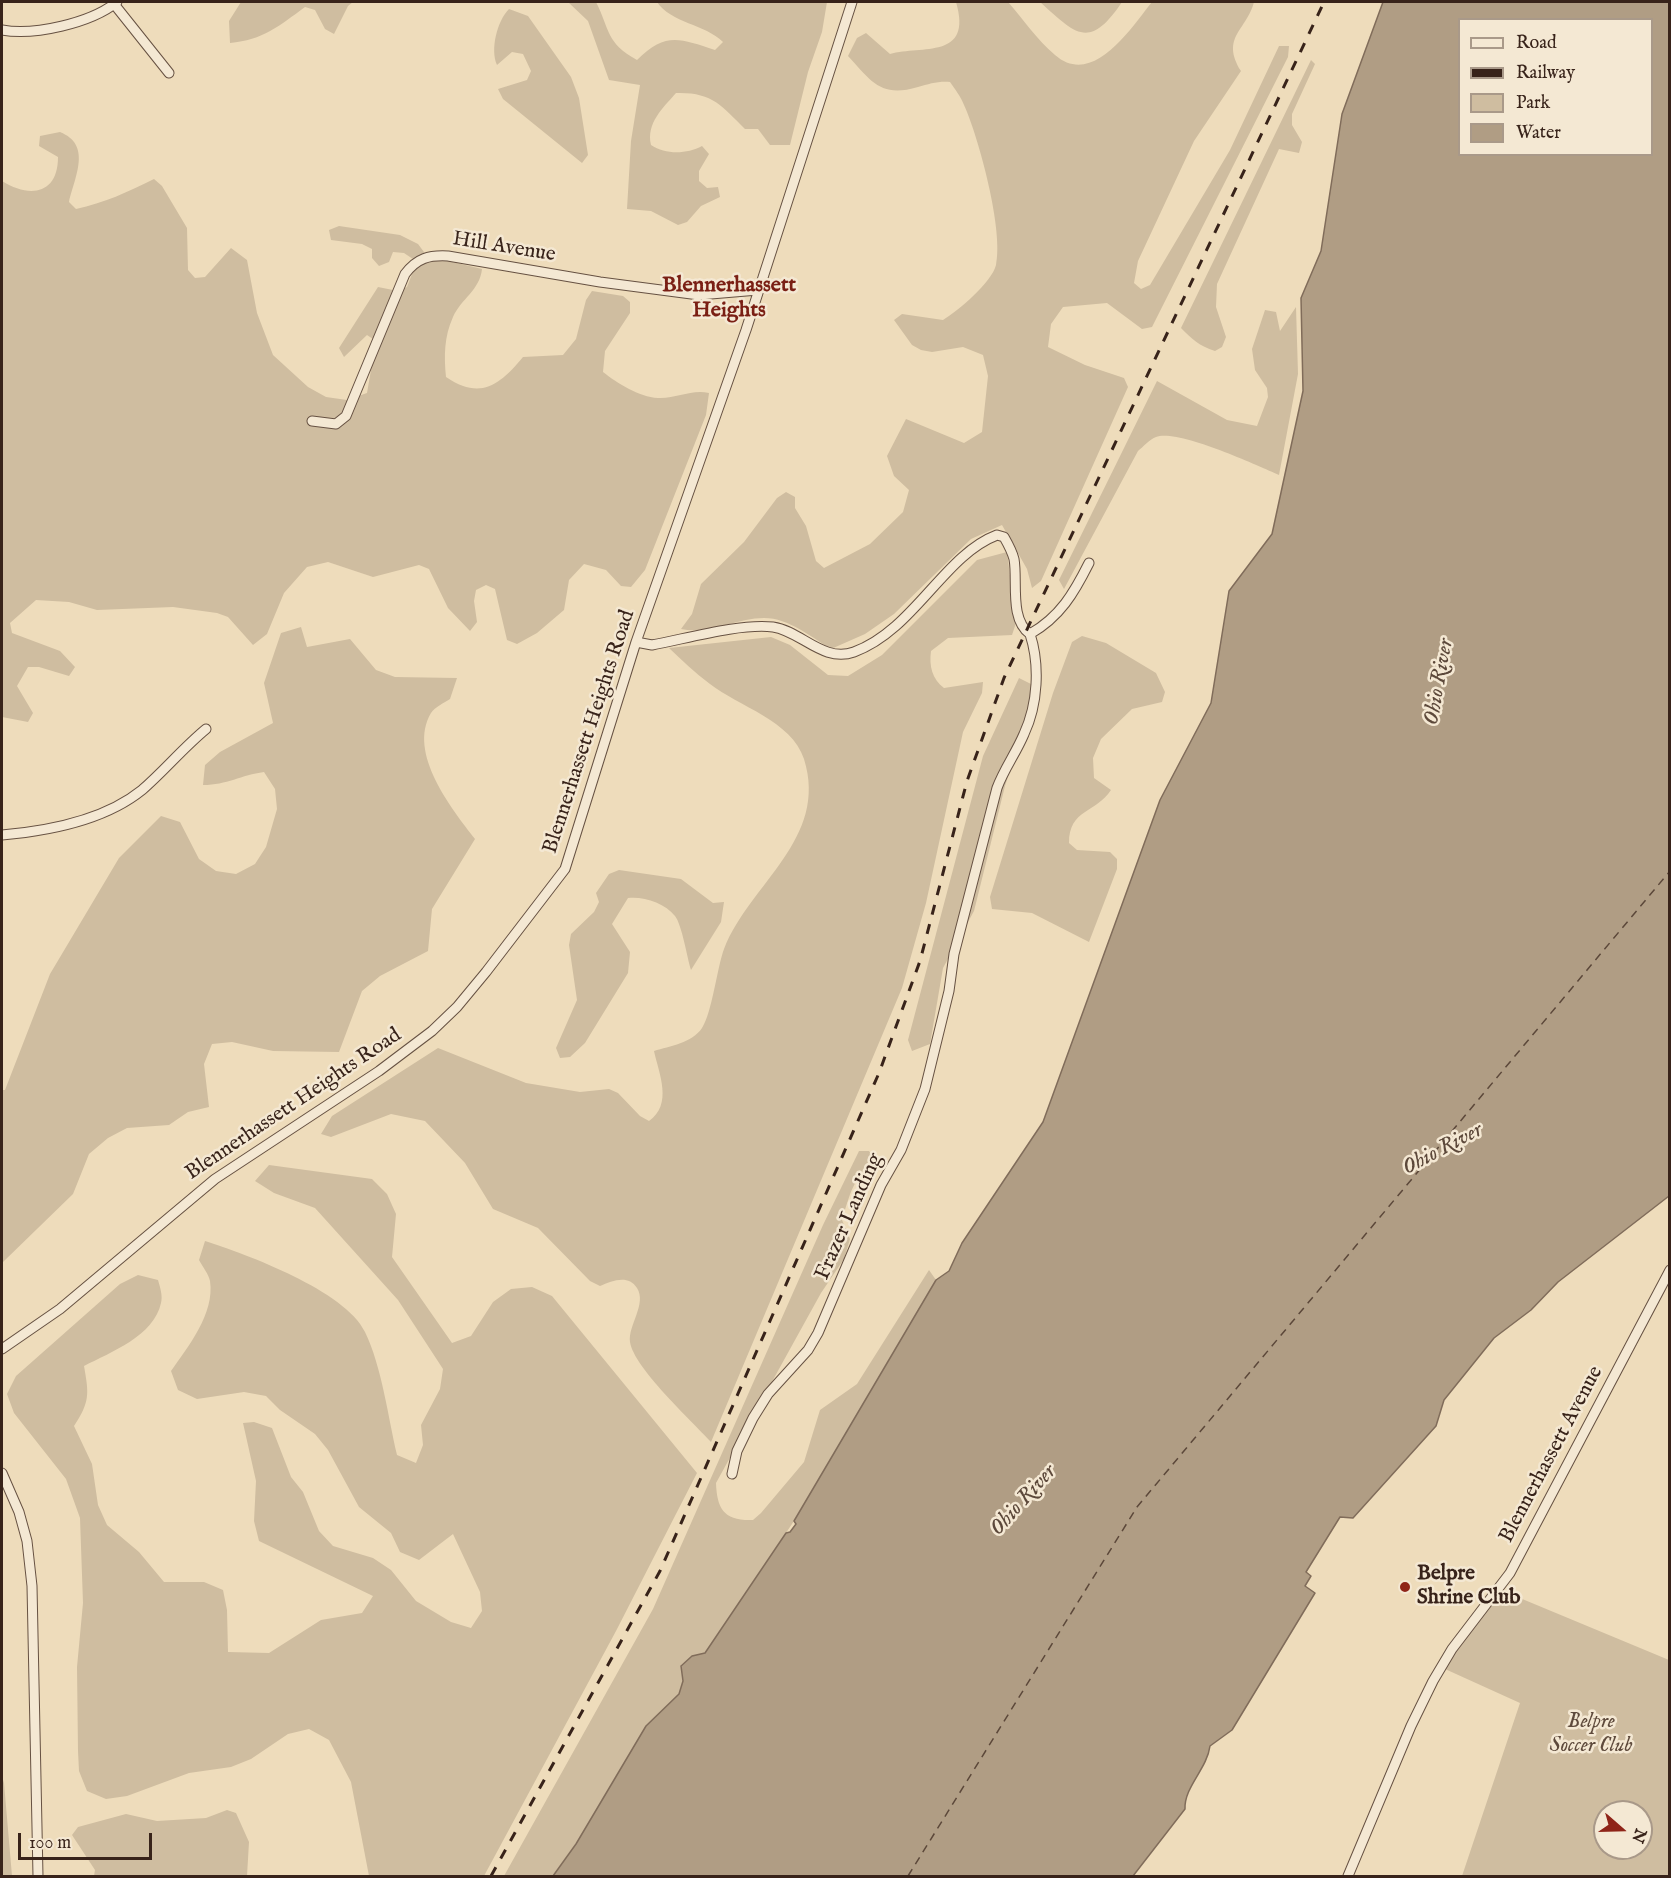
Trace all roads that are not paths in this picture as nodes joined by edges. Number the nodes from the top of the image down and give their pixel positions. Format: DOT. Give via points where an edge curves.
graph roads {
  1 [pos="852,2"];
  2 [pos="115,3"];
  3 [pos="2,30"];
  4 [pos="169,73"];
  5 [pos="758,290"];
  6 [pos="312,420"];
  7 [pos="1089,563"];
  8 [pos="1030,634"];
  9 [pos="636,642"];
  10 [pos="206,729"];
  11 [pos="2,835"];
  12 [pos="1670,1270"];
  13 [pos="2,1349"];
  14 [pos="732,1473"];
  15 [pos="2,1480"];
  16 [pos="38,1876"];
  17 [pos="1348,1876"];
  1 -- 5 [label="street, Blennerhassett Heights Road"];
  2 -- 3 [label="street" via="77,22 45,30"];
  2 -- 4 [label="street"];
  5 -- 6 [label="street, Hill Avenue" via="699,295 431,255 405,274 346,416 336,424"];
  5 -- 9 [label="street, Blennerhassett Heights Road"];
  7 -- 8 [label="street" via="1064,606"];
  8 -- 9 [label="street, Frazer Landing" via="1016,602 1014,560 1004,537 997,535 976,545 907,616 852,653 823,651 774,627 752,627 651,645"];
  8 -- 14 [label="street, Frazer Landing" via="1037,663 1032,705 1025,732 997,788 954,954 926,1089 901,1150 880,1185 818,1333 753,1418 737,1451"];
  9 -- 13 [label="street, Blennerhassett Heights Road" via="565,869 457,1007 379,1071 197,1192 60,1309"];
  10 -- 11 [label="street" via="142,790 116,808"];
  12 -- 17 [label="street, Blennerhassett Avenue" via="1510,1573 1452,1649 1433,1681"];
  15 -- 16 [label="street" via="19,1512 32,1586"];
}
